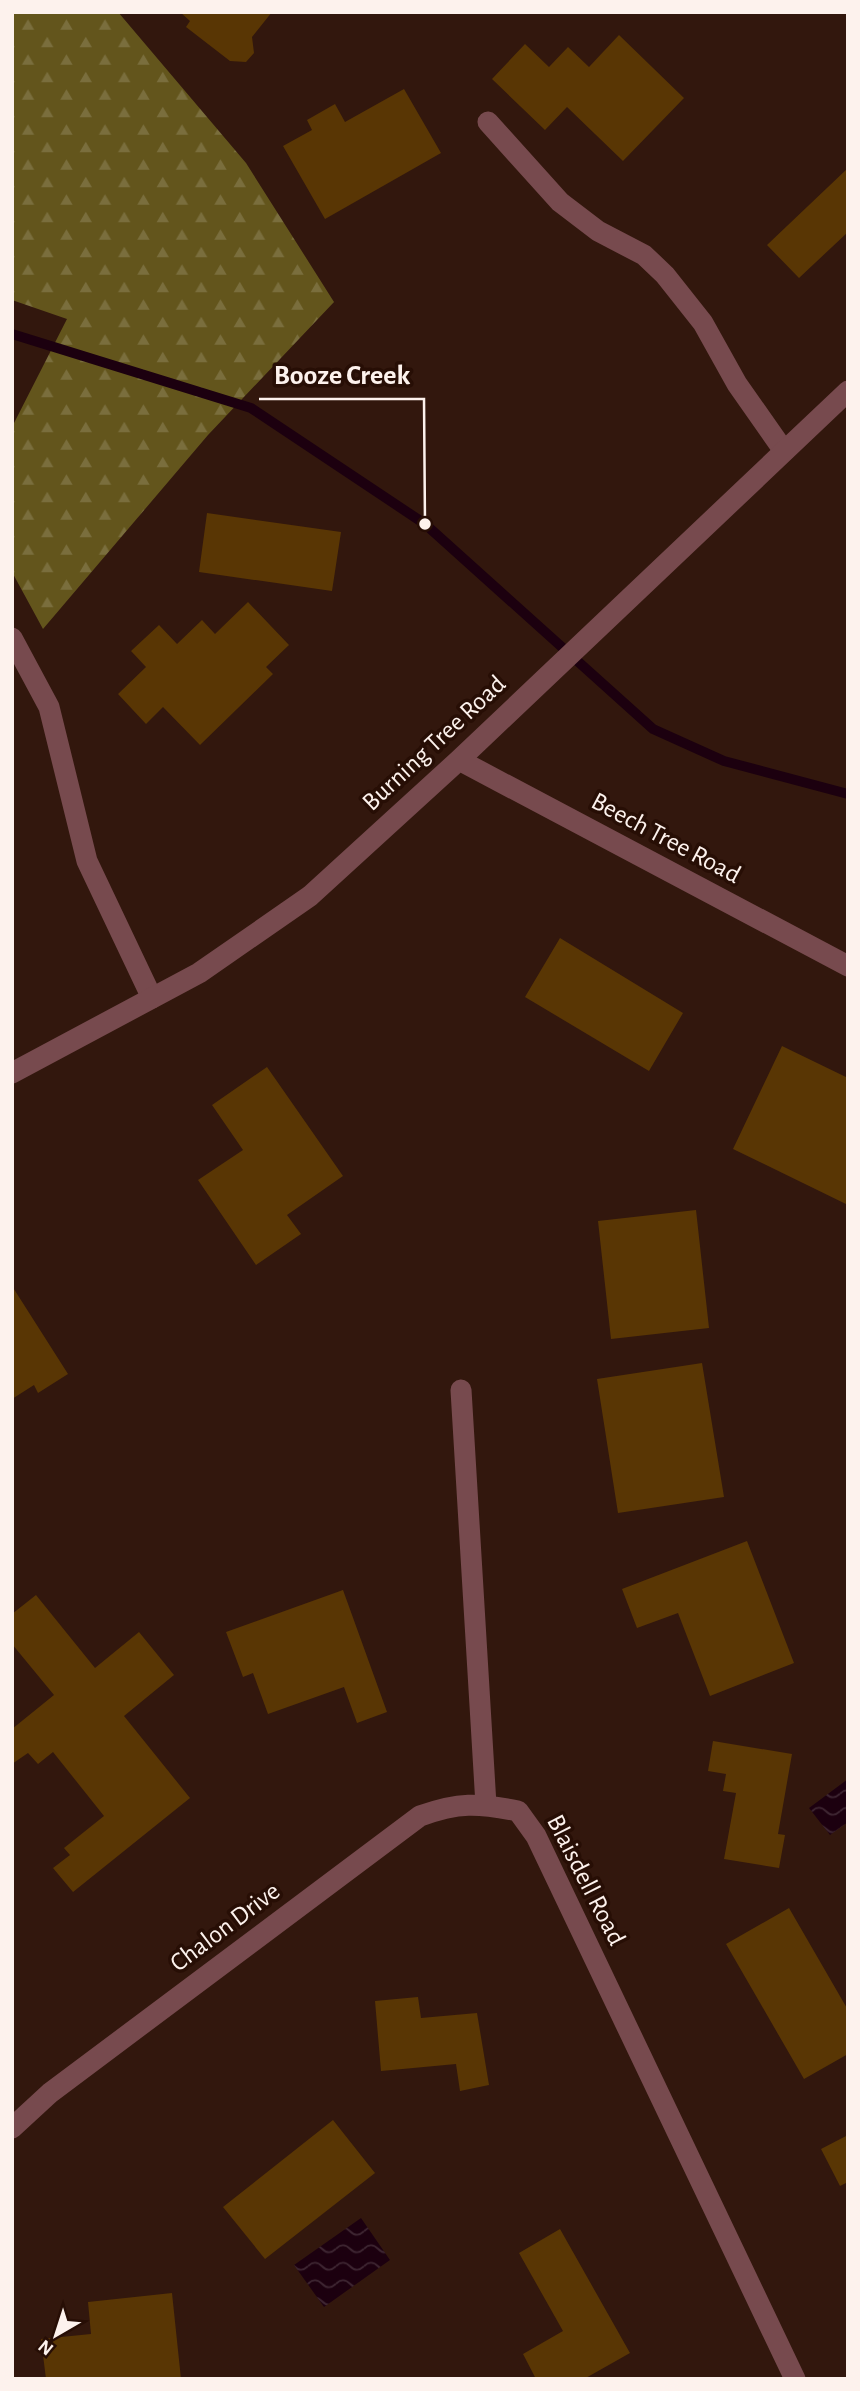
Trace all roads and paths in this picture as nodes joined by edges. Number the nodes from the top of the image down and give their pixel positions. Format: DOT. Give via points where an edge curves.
graph roads {
  1 [pos="488,122"];
  2 [pos="848,391"];
  3 [pos="784,451"];
  4 [pos="12,638"];
  5 [pos="459,760"];
  6 [pos="848,966"];
  7 [pos="152,998"];
  8 [pos="12,1073"];
  9 [pos="461,1390"];
  10 [pos="486,1805"];
  11 [pos="12,2128"];
  12 [pos="795,2379"];
  1 -- 3 [label="street" via="560,202 598,231 644,255 665,275 703,323 737,384"];
  2 -- 3 [label="street, Burning Tree Road"];
  3 -- 5 [label="street, Burning Tree Road"];
  4 -- 7 [label="street" via="49,707 87,861"];
  5 -- 6 [label="street, Beech Tree Road"];
  5 -- 7 [label="street, Burning Tree Road" via="310,896 199,973"];
  7 -- 8 [label="street, Burning Tree Road"];
  9 -- 10 [label="street"];
  10 -- 11 [label="street, Chalon Drive" via="451,1805 420,1816 50,2093"];
  10 -- 12 [label="street, Blaisdell Road" via="518,1811 536,1836"];
}
